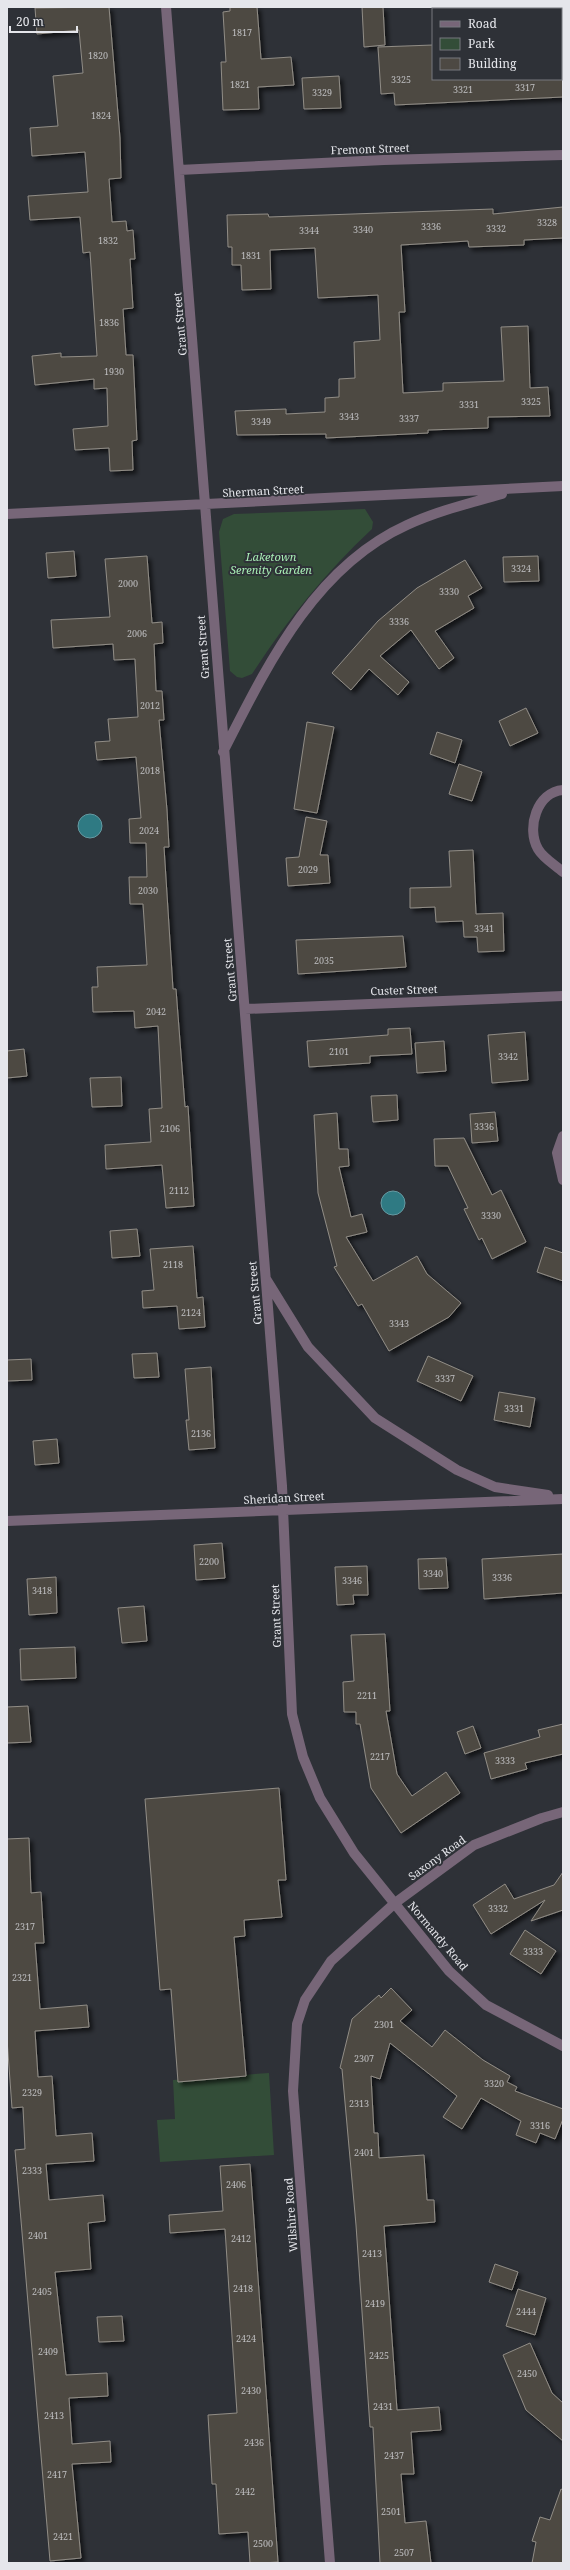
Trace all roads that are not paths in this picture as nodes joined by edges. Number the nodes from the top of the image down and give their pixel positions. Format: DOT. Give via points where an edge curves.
graph roads {
  1 [pos="166,7"];
  2 [pos="563,155"];
  3 [pos="179,170"];
  4 [pos="563,486"];
  5 [pos="520,489"];
  6 [pos="205,506"];
  7 [pos="7,514"];
  8 [pos="223,752"];
  9 [pos="563,790"];
  10 [pos="563,872"];
  11 [pos="563,996"];
  12 [pos="245,1009"];
  13 [pos="563,1136"];
  14 [pos="563,1180"];
  15 [pos="265,1277"];
  16 [pos="563,1498"];
  17 [pos="284,1510"];
  18 [pos="7,1521"];
  19 [pos="563,1812"];
  20 [pos="395,1903"];
  21 [pos="563,2046"];
  22 [pos="330,2563"];
  1 -- 3 [label="street, Grant Street"];
  2 -- 3 [label="street, Fremont Street"];
  3 -- 6 [label="street, Grant Street"];
  4 -- 5 [label="street, Sherman Street"];
  5 -- 6 [label="street, Sherman Street"];
  5 -- 8 [label="street, Sherman Street" via="464,504 407,525 379,541 332,578 295,623 259,682"];
  6 -- 7 [label="street, Sherman Street"];
  6 -- 8 [label="street, Grant Street"];
  8 -- 12 [label="street, Grant Street"];
  9 -- 10 [label="street" via="558,790 543,800 533,823 534,840 538,850"];
  11 -- 12 [label="street, Custer Street"];
  12 -- 15 [label="street, Grant Street"];
  13 -- 14 [label="street" via="557,1153"];
  15 -- 16 [label="street, Sheridan Street" via="308,1347 375,1418 457,1470 495,1487"];
  15 -- 17 [label="street, Grant Street"];
  16 -- 17 [label="street, Sheridan Street"];
  17 -- 18 [label="street, Sheridan Street"];
  17 -- 20 [label="street, Grant Street" via="292,1714 297,1739 320,1798 354,1853"];
  19 -- 20 [label="street, Saxony Road" via="474,1845"];
  20 -- 21 [label="street, Normandy Road" via="449,1971 486,2005"];
  20 -- 22 [label="street, Wilshire Road" via="331,1961 318,1978 305,2000 297,2024 294,2053 293,2091"];
}
